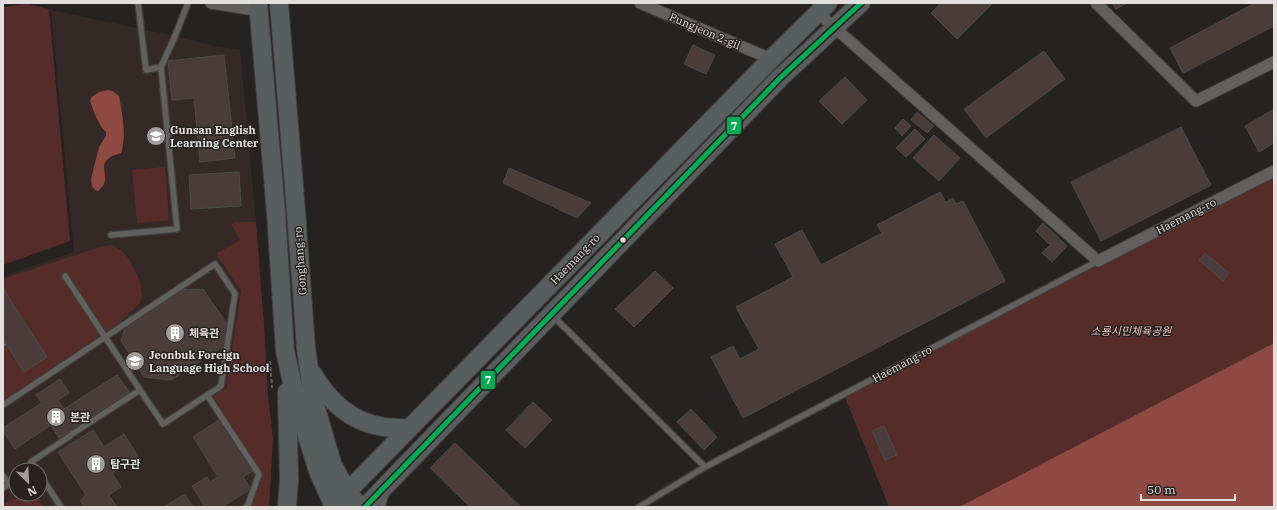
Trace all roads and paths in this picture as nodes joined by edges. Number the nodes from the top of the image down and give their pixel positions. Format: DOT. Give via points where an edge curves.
graph roads {
  1 [pos="138,3"];
  2 [pos="188,3"];
  3 [pos="211,3"];
  4 [pos="279,3"];
  5 [pos="640,3"];
  6 [pos="861,3"];
  7 [pos="1096,3"];
  8 [pos="258,7"];
  9 [pos="822,8"];
  10 [pos="834,27"];
  11 [pos="771,58"];
  12 [pos="1274,62"];
  13 [pos="161,67"];
  14 [pos="1274,171"];
  15 [pos="111,235"];
  16 [pos="1098,261"];
  17 [pos="65,276"];
  18 [pos="552,314"];
  19 [pos="105,337"];
  20 [pos="6,344"];
  21 [pos="3,346"];
  22 [pos="278,353"];
  23 [pos="308,366"];
  24 [pos="140,390"];
  25 [pos="273,393"];
  26 [pos="207,395"];
  27 [pos="3,405"];
  28 [pos="410,428"];
  29 [pos="31,462"];
  30 [pos="705,467"];
  31 [pos="391,480"];
  32 [pos="48,487"];
  33 [pos="347,492"];
  34 [pos="61,507"];
  35 [pos="246,507"];
  36 [pos="287,507"];
  37 [pos="334,507"];
  38 [pos="361,507"];
  39 [pos="365,507"];
  40 [pos="382,507"];
  41 [pos="639,507"];
  1 -- 13 [label="lane" via="146,70"];
  2 -- 13 [label="lane"];
  3 -- 8 [label="street"];
  4 -- 23 [label="main road, Gonghang-ro"];
  5 -- 11 [label="street, Pungjeon 2-gil"];
  6 -- 10 [label="main road, Haemang-ro"];
  7 -- 12 [label="street" via="1196,100"];
  8 -- 22 [label="main road, Gonghang-ro" via="276,213"];
  9 -- 10 [label="street, Haemang-ro"];
  9 -- 11 [label="main road, Haemang-ro"];
  10 -- 16 [label="street, Haemang-ro"];
  10 -- 18 [label="main road, Haemang-ro" via="781,77"];
  11 -- 28 [label="main road, Haemang-ro"];
  13 -- 15 [label="lane" via="177,229"];
  14 -- 16 [label="street, Haemang-ro"];
  16 -- 30 [label="lane, Haemang-ro"];
  17 -- 19 [label="lane"];
  18 -- 30 [label="lane"];
  18 -- 31 [label="main road, Haemang-ro"];
  19 -- 24 [label="lane"];
  19 -- 26 [label="lane" via="215,264 235,294 221,386"];
  19 -- 27 [label="lane"];
  20 -- 21 [label="path"];
  22 -- 25 [label="path"];
  22 -- 36 [label="main road" via="289,456"];
  22 -- 37 [label="main road, Gonghang-ro" via="318,471"];
  23 -- 28 [label="main road" via="323,390 335,404 349,414 364,422 384,427"];
  23 -- 33 [label="main road, Gonghang-ro" via="313,398 332,463"];
  24 -- 26 [label="lane" via="163,424"];
  24 -- 29 [label="lane"];
  26 -- 35 [label="lane" via="259,474"];
  28 -- 33 [label="main road, Haemang-ro"];
  30 -- 41 [label="lane, Haemang-ro"];
  31 -- 39 [label="main road, Haemang-ro"];
  31 -- 40 [label="lane"];
  32 -- 34 [label="lane"];
  33 -- 37 [label="main road, Haemang-ro"];
  33 -- 38 [label="main road, Gonghang-ro"];
}
